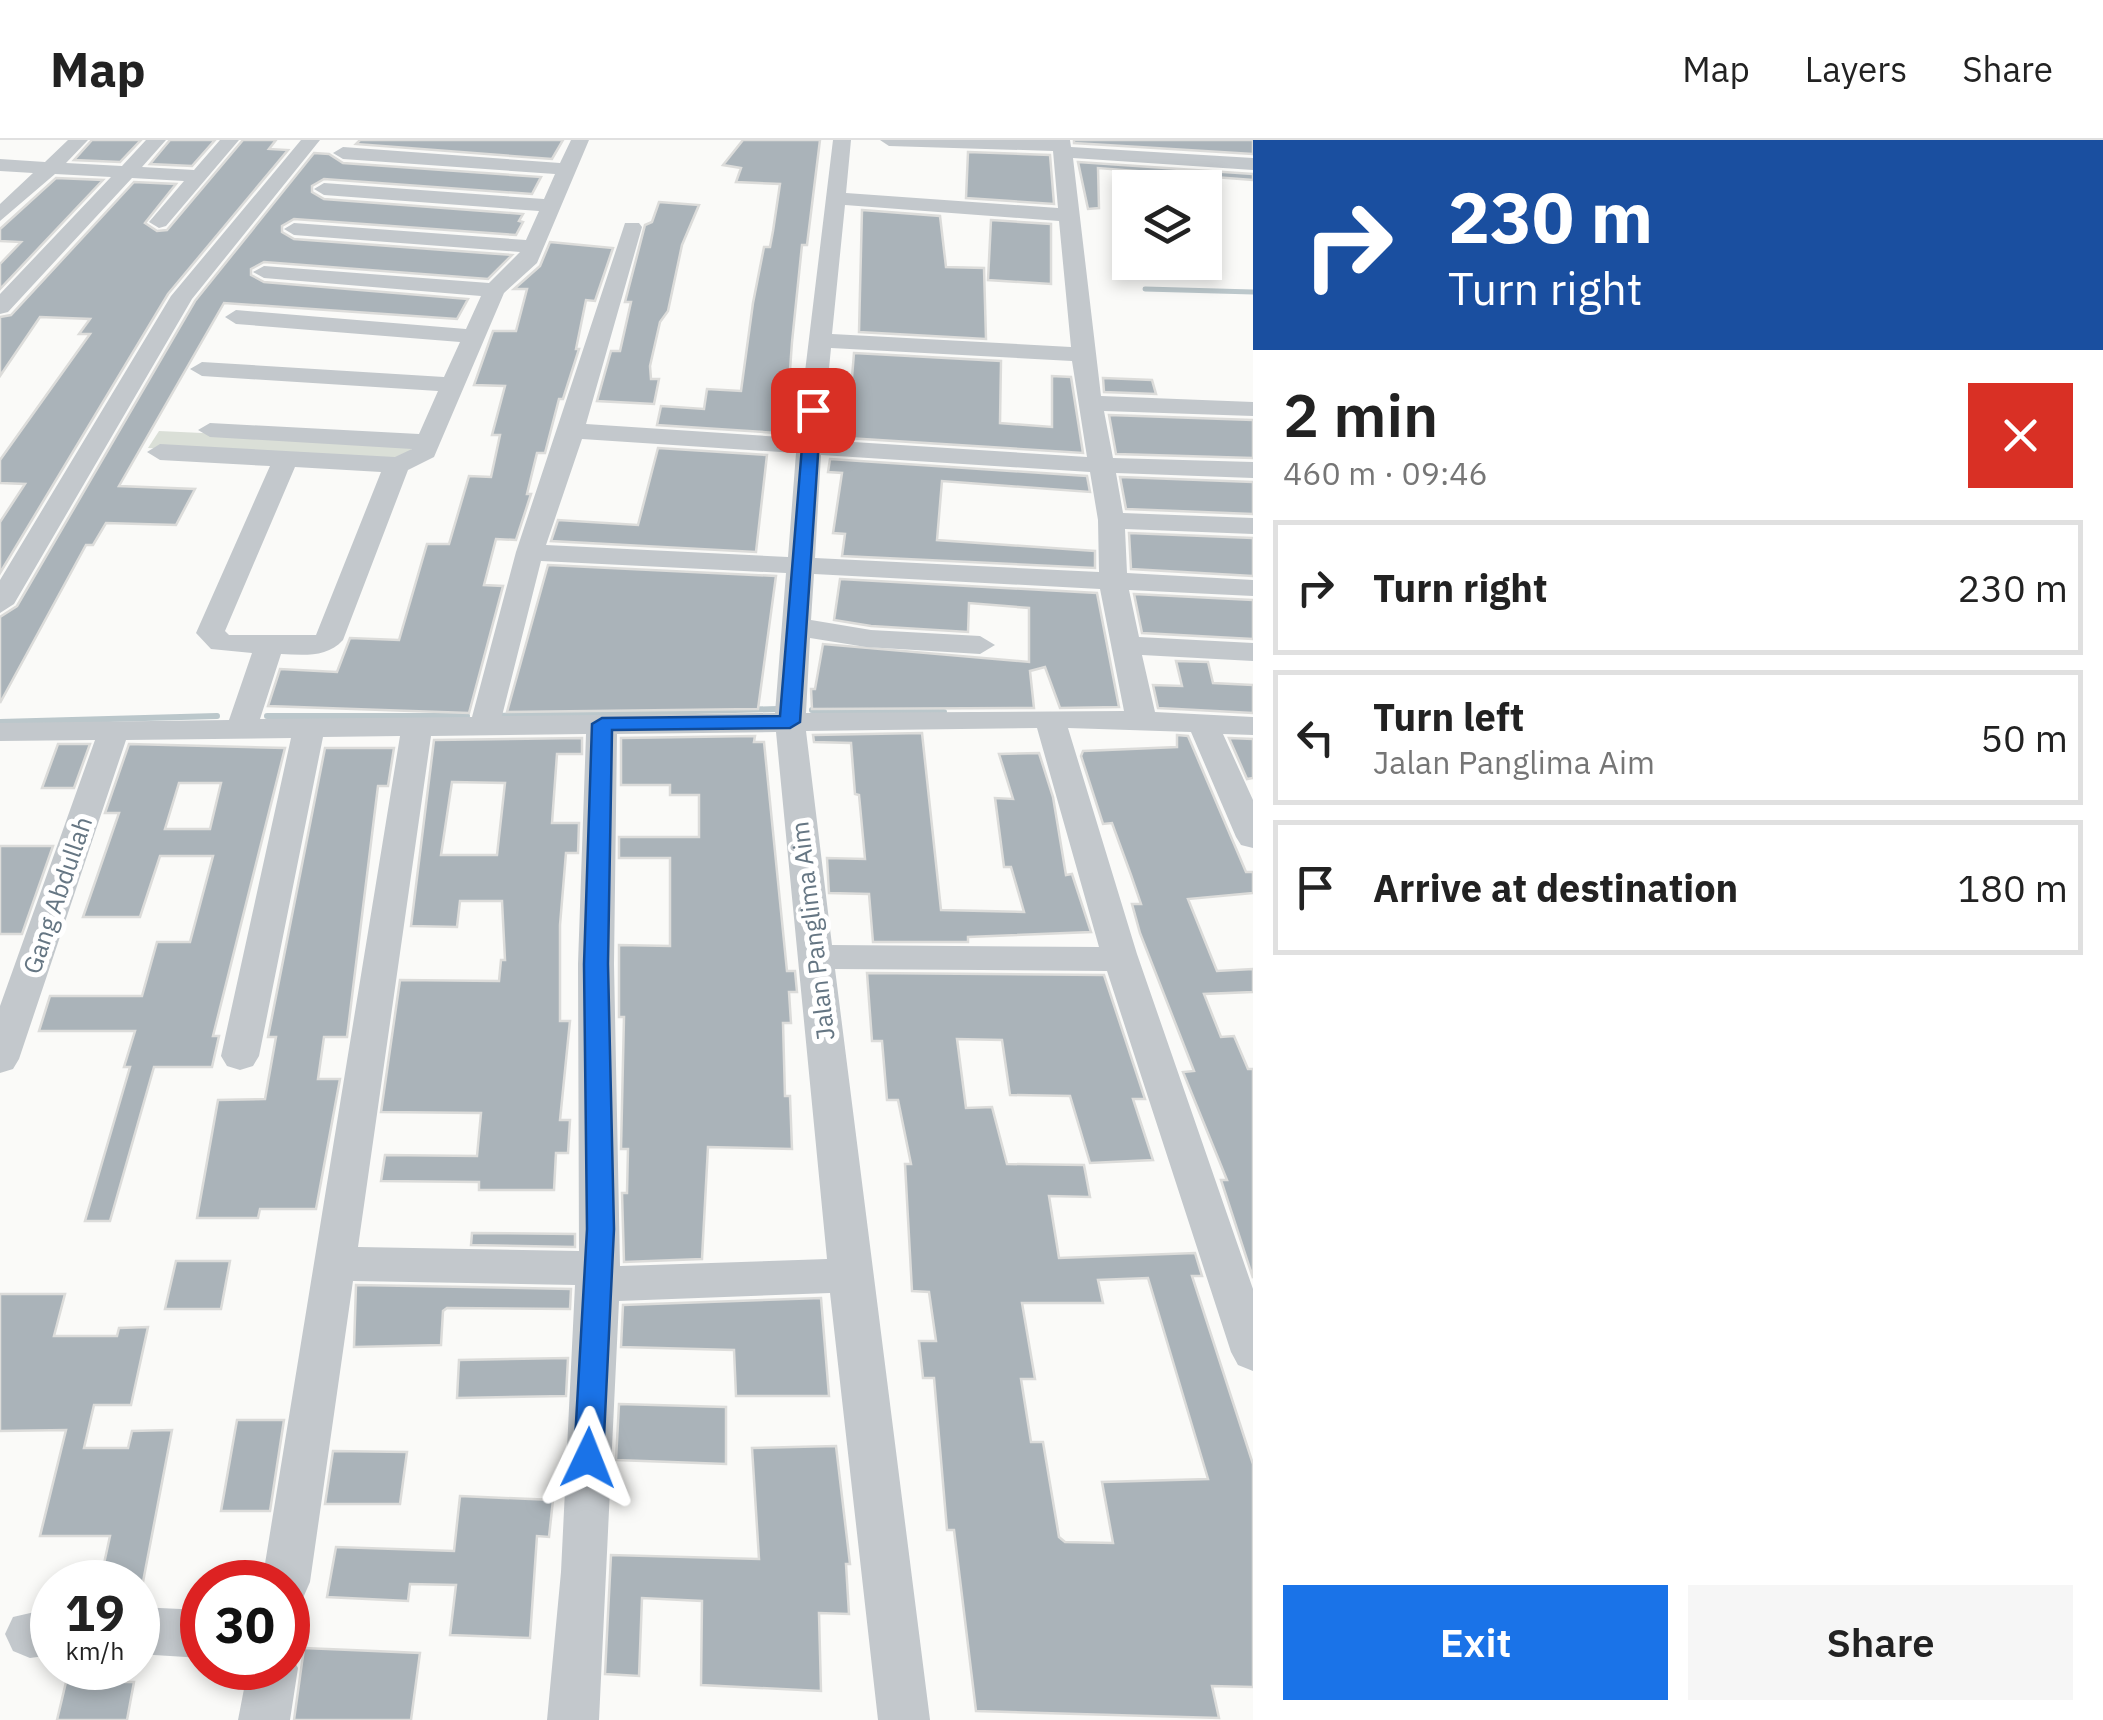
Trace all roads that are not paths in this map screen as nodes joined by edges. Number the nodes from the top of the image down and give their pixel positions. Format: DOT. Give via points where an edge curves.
graph roads {
  1 [pos="78,140"];
  2 [pos="157,140"];
  3 [pos="230,140"];
  4 [pos="311,140"];
  5 [pos="580,140"];
  6 [pos="842,140"];
  7 [pos="888,140"];
  8 [pos="1241,140"];
  9 [pos="1062,146"];
  10 [pos="1154,148"];
  11 [pos="342,153"];
  12 [pos="1252,164"];
  13 [pos="0,165"];
  14 [pos="48,168"];
  15 [pos="568,169"];
  16 [pos="125,172"];
  17 [pos="200,176"];
  18 [pos="324,189"];
  19 [pos="834,198"];
  20 [pos="551,206"];
  21 [pos="0,215"];
  22 [pos="1067,215"];
  23 [pos="159,222"];
  24 [pos="632,227"];
  25 [pos="294,228"];
  26 [pos="532,247"];
  27 [pos="264,272"];
  28 [pos="494,290"];
  29 [pos="0,307"];
  30 [pos="236,317"];
  31 [pos="472,336"];
  32 [pos="820,340"];
  33 [pos="1084,355"];
  34 [pos="202,370"];
  35 [pos="450,385"];
  36 [pos="1092,403"];
  37 [pos="1253,410"];
  38 [pos="174,428"];
  39 [pos="572,431"];
  40 [pos="260,432"];
  41 [pos="428,442"];
  42 [pos="809,445"];
  43 [pos="160,452"];
  44 [pos="248,456"];
  45 [pos="286,459"];
  46 [pos="397,464"];
  47 [pos="1098,465"];
  48 [pos="1253,470"];
  49 [pos="1111,520"];
  50 [pos="1253,526"];
  51 [pos="530,552"];
  52 [pos="799,564"];
  53 [pos="1113,582"];
  54 [pos="1253,588"];
  55 [pos="0,604"];
  56 [pos="795,628"];
  57 [pos="1123,645"];
  58 [pos="269,646"];
  59 [pos="980,646"];
  60 [pos="1253,652"];
  61 [pos="1050,719"];
  62 [pos="1141,720"];
  63 [pos="790,722"];
  64 [pos="602,724"];
  65 [pos="1204,724"];
  66 [pos="1253,726"];
  67 [pos="417,727"];
  68 [pos="242,728"];
  69 [pos="309,728"];
  70 [pos="484,728"];
  71 [pos="114,730"];
  72 [pos="0,732"];
  73 [pos="1253,837"];
  74 [pos="816,957"];
  75 [pos="1120,959"];
  76 [pos="240,1056"];
  77 [pos="0,1059"];
  78 [pos="333,1264"];
  79 [pos="850,1275"];
  80 [pos="597,1276"];
  81 [pos="1253,1352"];
  82 [pos="289,1560"];
  83 [pos="269,1690"];
  84 [pos="264,1720"];
  85 [pos="573,1720"];
  86 [pos="904,1720"];
  1 -- 14 [label="street"];
  2 -- 16 [label="street"];
  3 -- 17 [label="street"];
  4 -- 55 [label="street" via="182,296"];
  5 -- 15 [label="street"];
  6 -- 19 [label="street, Jalan Panglima Aim"];
  7 -- 9 [label="street"];
  8 -- 12 [label="street"];
  9 -- 10 [label="street"];
  9 -- 22 [label="street"];
  10 -- 12 [label="street"];
  11 -- 15 [label="street"];
  13 -- 14 [label="street"];
  14 -- 16 [label="street"];
  14 -- 21 [label="street"];
  15 -- 20 [label="street"];
  16 -- 17 [label="street"];
  16 -- 29 [label="street"];
  17 -- 23 [label="street"];
  18 -- 20 [label="street"];
  19 -- 22 [label="street"];
  19 -- 32 [label="street, Jalan Panglima Aim"];
  20 -- 26 [label="street"];
  22 -- 33 [label="street"];
  24 -- 39 [label="street"];
  25 -- 26 [label="street"];
  26 -- 28 [label="street" via="518,273"];
  27 -- 28 [label="street"];
  28 -- 31 [label="street"];
  30 -- 31 [label="street"];
  31 -- 35 [label="street"];
  32 -- 33 [label="street"];
  32 -- 42 [label="street, Jalan Panglima Aim"];
  33 -- 36 [label="street"];
  34 -- 35 [label="street"];
  35 -- 41 [label="street"];
  36 -- 37 [label="street"];
  36 -- 47 [label="street"];
  38 -- 40 [label="street"];
  39 -- 42 [label="street"];
  39 -- 51 [label="street"];
  40 -- 41 [label="street"];
  40 -- 44 [label="street"];
  41 -- 46 [label="street" via="421,457"];
  42 -- 47 [label="street"];
  42 -- 52 [label="street, Jalan Panglima Aim"];
  43 -- 44 [label="street"];
  44 -- 45 [label="street"];
  45 -- 46 [label="street"];
  45 -- 58 [label="street" via="210,634 221,643"];
  46 -- 58 [label="street" via="328,640 312,647"];
  47 -- 48 [label="street"];
  47 -- 49 [label="street"];
  49 -- 50 [label="street"];
  49 -- 53 [label="street"];
  51 -- 52 [label="street"];
  51 -- 70 [label="street"];
  52 -- 53 [label="street"];
  52 -- 56 [label="street, Jalan Panglima Aim"];
  53 -- 54 [label="street"];
  53 -- 57 [label="street"];
  56 -- 59 [label="street"];
  56 -- 63 [label="street, Jalan Panglima Aim"];
  57 -- 60 [label="street"];
  57 -- 62 [label="street"];
  58 -- 68 [label="street"];
  61 -- 62 [label="street"];
  61 -- 63 [label="street"];
  61 -- 75 [label="street"];
  62 -- 65 [label="street"];
  63 -- 64 [label="street"];
  63 -- 74 [label="street, Jalan Panglima Aim"];
  64 -- 70 [label="street"];
  64 -- 80 [label="street"];
  65 -- 66 [label="street"];
  65 -- 73 [label="street"];
  67 -- 69 [label="street"];
  67 -- 70 [label="street"];
  67 -- 78 [label="street"];
  68 -- 69 [label="street"];
  68 -- 71 [label="street"];
  69 -- 76 [label="street"];
  71 -- 72 [label="street"];
  71 -- 77 [label="street, Gang Abdullah"];
  74 -- 75 [label="street"];
  74 -- 79 [label="street, Jalan Panglima Aim"];
  75 -- 81 [label="street"];
  78 -- 80 [label="street"];
  78 -- 82 [label="street"];
  79 -- 80 [label="street"];
  79 -- 86 [label="street, Jalan Panglima Aim"];
  80 -- 85 [label="street"];
  83 -- 84 [label="street"];
}
